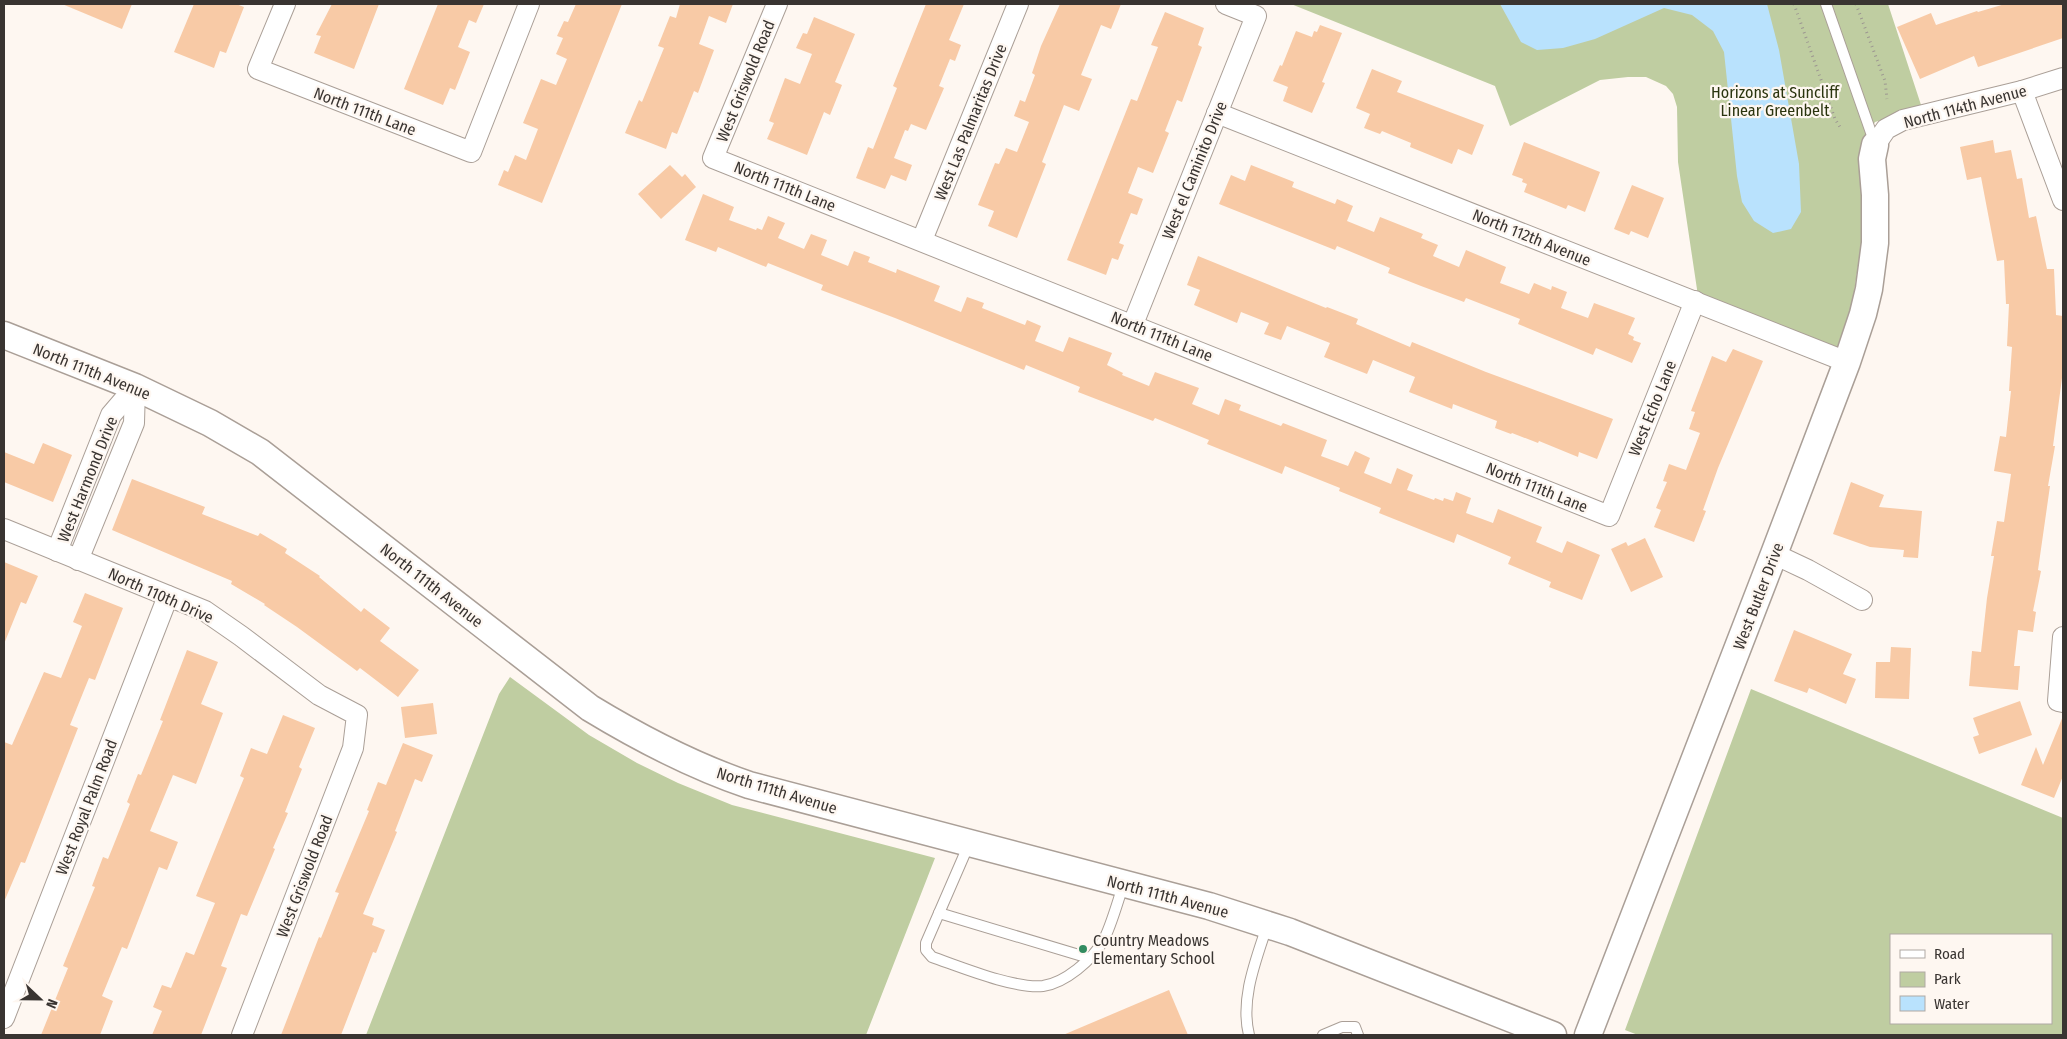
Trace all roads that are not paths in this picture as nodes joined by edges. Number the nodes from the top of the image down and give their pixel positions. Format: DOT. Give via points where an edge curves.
graph roads {
  1 [pos="284,4"];
  2 [pos="529,4"];
  3 [pos="776,4"];
  4 [pos="1018,4"];
  5 [pos="1226,4"];
  6 [pos="1826,4"];
  7 [pos="2063,78"];
  8 [pos="2022,91"];
  9 [pos="1216,113"];
  10 [pos="1875,145"];
  11 [pos="714,158"];
  12 [pos="2063,200"];
  13 [pos="922,240"];
  14 [pos="1695,301"];
  15 [pos="1133,324"];
  16 [pos="4,335"];
  17 [pos="1847,362"];
  18 [pos="135,387"];
  19 [pos="1609,516"];
  20 [pos="4,529"];
  21 [pos="57,551"];
  22 [pos="1774,554"];
  23 [pos="78,560"];
  24 [pos="168,596"];
  25 [pos="1862,600"];
  26 [pos="2063,637"];
  27 [pos="2061,702"];
  28 [pos="357,714"];
  29 [pos="969,843"];
  30 [pos="1124,883"];
  31 [pos="939,913"];
  32 [pos="1267,925"];
  33 [pos="1089,958"];
  34 [pos="4,1018"];
  35 [pos="242,1035"];
  36 [pos="1249,1035"];
  37 [pos="1324,1035"];
  38 [pos="1358,1035"];
  39 [pos="1553,1035"];
  40 [pos="1588,1035"];
  1 -- 2 [label="street, North 111th Lane" via="258,69 471,152"];
  3 -- 11 [label="street, West Griswold Road"];
  4 -- 13 [label="street, West Las Palmaritas Drive"];
  5 -- 9 [label="street, West el Caminito Drive" via="1256,16"];
  6 -- 10 [label="lane"];
  7 -- 8 [label="street, North 114th Avenue"];
  8 -- 10 [label="street, North 114th Avenue" via="1903,120 1886,129"];
  8 -- 12 [label="street"];
  9 -- 14 [label="street, North 112th Avenue"];
  9 -- 15 [label="street, West el Caminito Drive"];
  10 -- 17 [label="street, West Butler Drive" via="1872,159 1876,226 1873,262 1863,314"];
  11 -- 13 [label="street, North 111th Lane"];
  13 -- 15 [label="street, North 111th Lane"];
  14 -- 17 [label="street, North 112th Avenue"];
  14 -- 19 [label="street, West Echo Lane"];
  15 -- 19 [label="street, North 111th Lane"];
  16 -- 18 [label="street, North 111th Avenue"];
  17 -- 22 [label="street, West Butler Drive"];
  18 -- 21 [label="street, West Harmond Drive" via="111,415"];
  18 -- 23 [label="street, West Harmond Drive" via="134,423"];
  18 -- 29 [label="street, North 111th Avenue" via="210,423 260,452 590,708 626,730 693,763 748,785"];
  20 -- 21 [label="street, North 110th Drive"];
  21 -- 23 [label="street, North 110th Drive"];
  22 -- 25 [label="street"];
  22 -- 40 [label="street, West Butler Drive"];
  23 -- 24 [label="street, North 110th Drive"];
  24 -- 28 [label="street, North 110th Drive" via="205,611 319,695"];
  24 -- 34 [label="street, West Royal Palm Road"];
  26 -- 27 [label="street"];
  28 -- 35 [label="street, West Griswold Road" via="353,748"];
  29 -- 30 [label="street, North 111th Avenue"];
  29 -- 31 [label="lane"];
  30 -- 32 [label="street, North 111th Avenue"];
  30 -- 33 [label="lane" via="1103,941"];
  31 -- 33 [label="lane"];
  31 -- 33 [label="lane" via="926,942 926,950 932,958 1013,983 1044,986 1065,978 1081,968"];
  32 -- 36 [label="lane" via="1250,982 1247,1002"];
  32 -- 39 [label="street, North 111th Avenue"];
  37 -- 38 [label="lane" via="1342,1027 1355,1027"];
}
